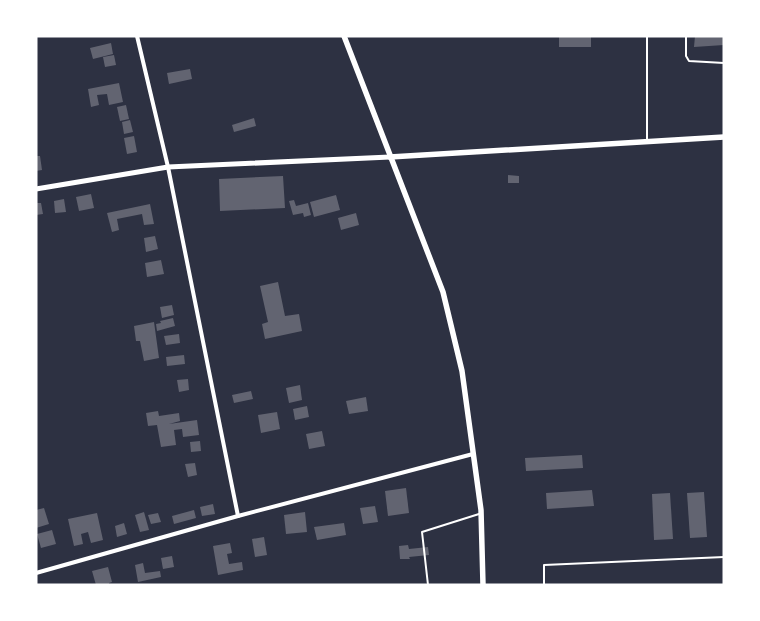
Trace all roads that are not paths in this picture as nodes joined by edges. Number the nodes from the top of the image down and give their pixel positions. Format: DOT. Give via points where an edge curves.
graph roads {
  1 [pos="137,36"];
  2 [pos="344,36"];
  3 [pos="648,36"];
  4 [pos="686,36"];
  5 [pos="724,63"];
  6 [pos="724,138"];
  7 [pos="646,142"];
  8 [pos="390,157"];
  9 [pos="168,167"];
  10 [pos="36,189"];
  11 [pos="473,454"];
  12 [pos="481,513"];
  13 [pos="238,516"];
  14 [pos="724,557"];
  15 [pos="36,573"];
  16 [pos="428,585"];
  17 [pos="483,585"];
  18 [pos="544,585"];
  1 -- 9 [label="street"];
  2 -- 8 [label="main road"];
  3 -- 7 [label="lane"];
  4 -- 5 [label="lane" via="689,61"];
  6 -- 7 [label="main road"];
  7 -- 8 [label="main road"];
  8 -- 9 [label="street"];
  8 -- 11 [label="main road" via="443,292 462,371"];
  9 -- 10 [label="street"];
  9 -- 13 [label="street"];
  11 -- 12 [label="main road"];
  11 -- 13 [label="street"];
  12 -- 16 [label="lane" via="422,532"];
  12 -- 17 [label="main road"];
  13 -- 15 [label="street"];
  14 -- 18 [label="lane" via="544,565"];
}
